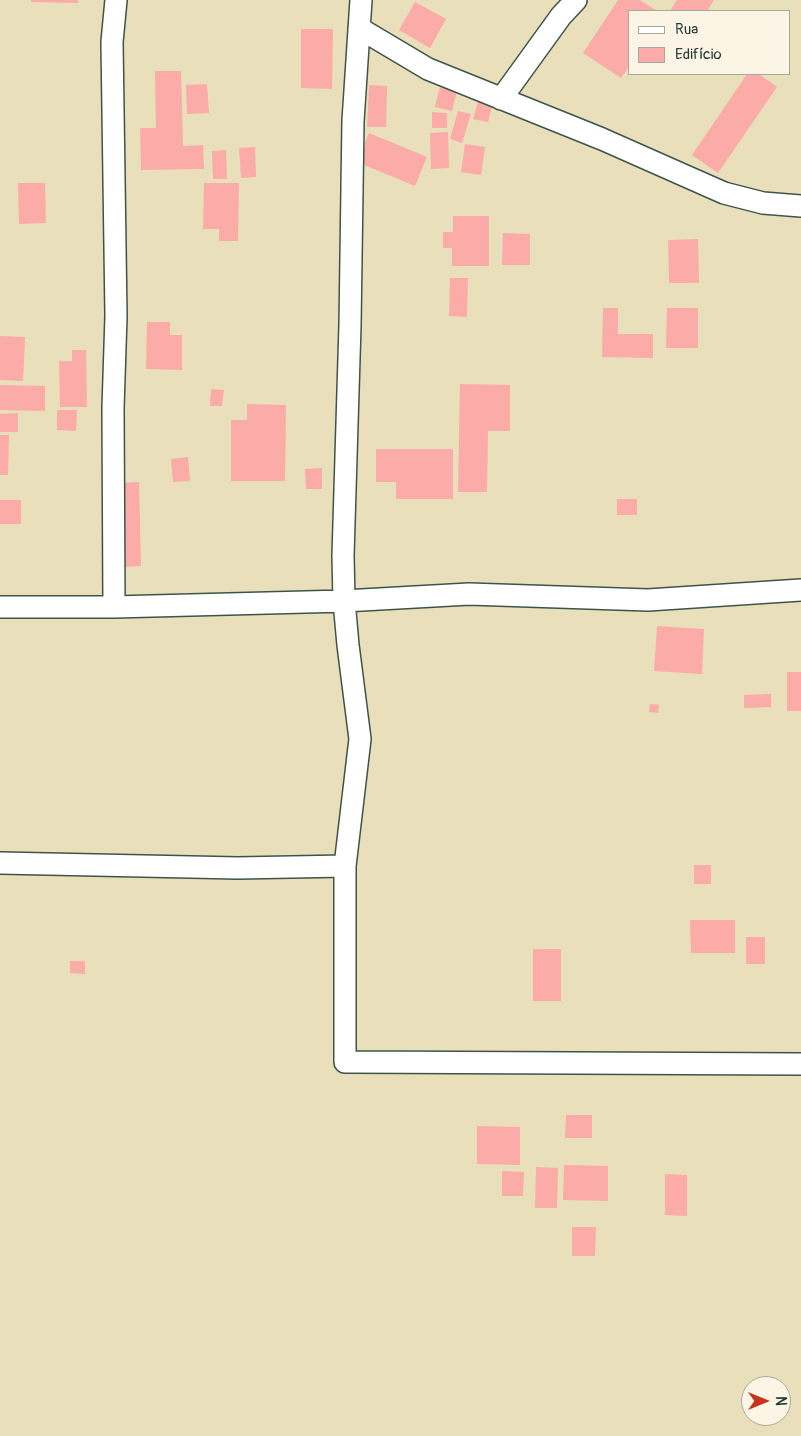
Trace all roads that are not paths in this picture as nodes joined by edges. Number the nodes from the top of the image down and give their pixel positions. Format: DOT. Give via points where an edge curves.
graph roads {
  1 [pos="116,0"];
  2 [pos="361,0"];
  3 [pos="576,0"];
  4 [pos="359,28"];
  5 [pos="501,100"];
  6 [pos="801,206"];
  7 [pos="801,590"];
  8 [pos="344,602"];
  9 [pos="0,607"];
  10 [pos="114,607"];
  11 [pos="0,863"];
  12 [pos="345,866"];
  13 [pos="801,1064"];
  1 -- 10 [label="street" via="112,42 116,316"];
  2 -- 4 [label="street"];
  3 -- 5 [label="street"];
  4 -- 5 [label="street" via="428,69"];
  4 -- 8 [label="street" via="353,121"];
  5 -- 6 [label="street" via="602,139 724,193 763,203"];
  7 -- 8 [label="street" via="648,600 469,594"];
  8 -- 10 [label="street"];
  8 -- 12 [label="street" via="360,739"];
  9 -- 10 [label="street"];
  11 -- 12 [label="street" via="238,868"];
  12 -- 13 [label="street" via="345,1062"];
}
